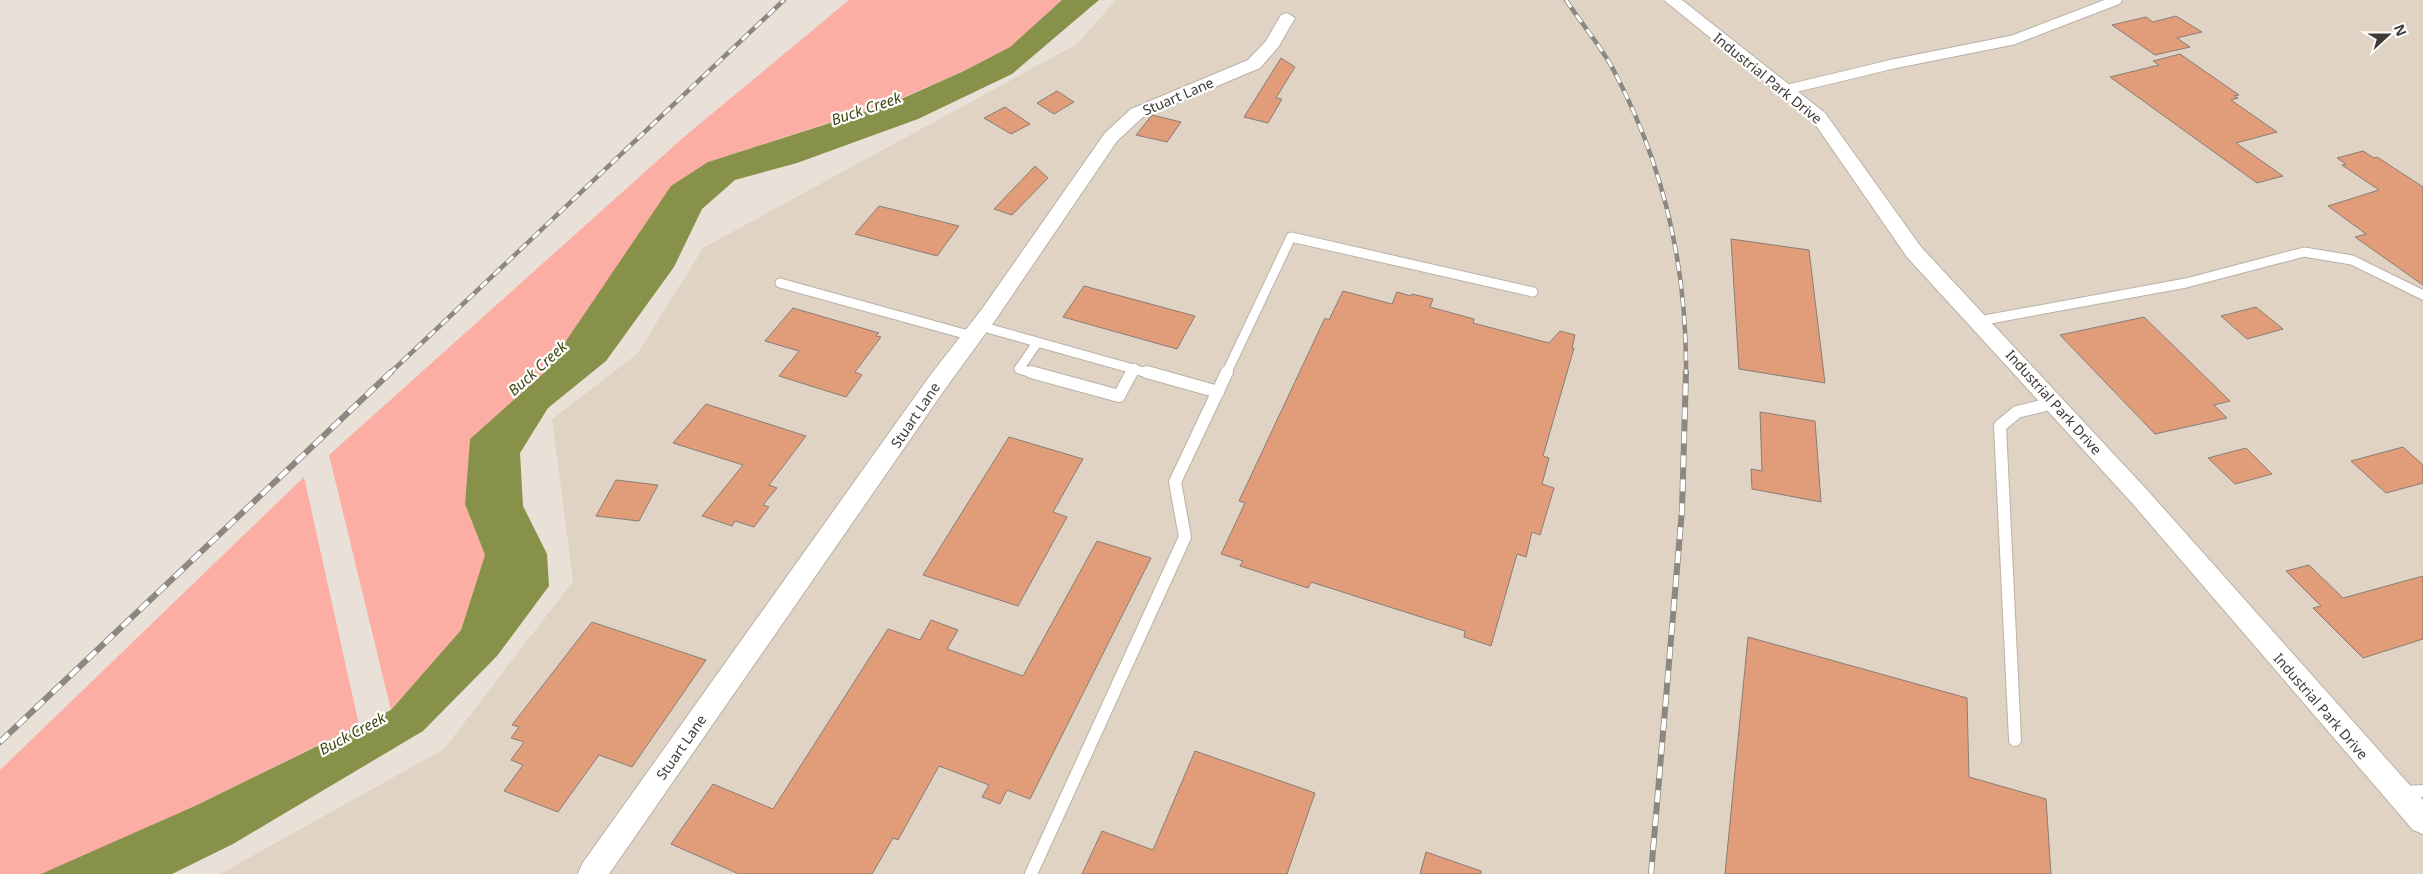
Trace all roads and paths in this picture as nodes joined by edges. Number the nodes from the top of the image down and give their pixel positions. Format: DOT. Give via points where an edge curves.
graph roads {
  1 [pos="1672,0"];
  2 [pos="2117,0"];
  3 [pos="1287,18"];
  4 [pos="1785,90"];
  5 [pos="780,283"];
  6 [pos="1533,292"];
  7 [pos="2423,295"];
  8 [pos="1979,321"];
  9 [pos="976,331"];
  10 [pos="1037,343"];
  11 [pos="1134,368"];
  12 [pos="1218,392"];
  13 [pos="2054,403"];
  14 [pos="2016,740"];
  15 [pos="2397,792"];
  16 [pos="2423,792"];
  17 [pos="2423,822"];
  18 [pos="592,874"];
  19 [pos="1031,874"];
  1 -- 4 [label="street, Industrial Park Drive"];
  2 -- 4 [label="lane" via="2013,40"];
  3 -- 9 [label="street, Stuart Lane" via="1273,45 1254,64 1154,104 1137,113 1111,137"];
  4 -- 8 [label="street, Industrial Park Drive" via="1819,117 1914,252"];
  5 -- 9 [label="lane"];
  6 -- 12 [label="lane" via="1291,237"];
  7 -- 8 [label="lane" via="2352,260 2304,252 2186,283"];
  8 -- 13 [label="street, Industrial Park Drive"];
  9 -- 10 [label="lane"];
  9 -- 18 [label="street, Stuart Lane"];
  10 -- 11 [label="lane"];
  10 -- 11 [label="lane" via="1019,370 1119,396"];
  11 -- 12 [label="lane"];
  12 -- 19 [label="lane" via="1175,482 1184,537"];
  13 -- 14 [label="lane" via="2017,412 2000,426"];
  13 -- 15 [label="street, Industrial Park Drive"];
  15 -- 16 [label="lane"];
  15 -- 17 [label="street, Industrial Park Drive"];
}
